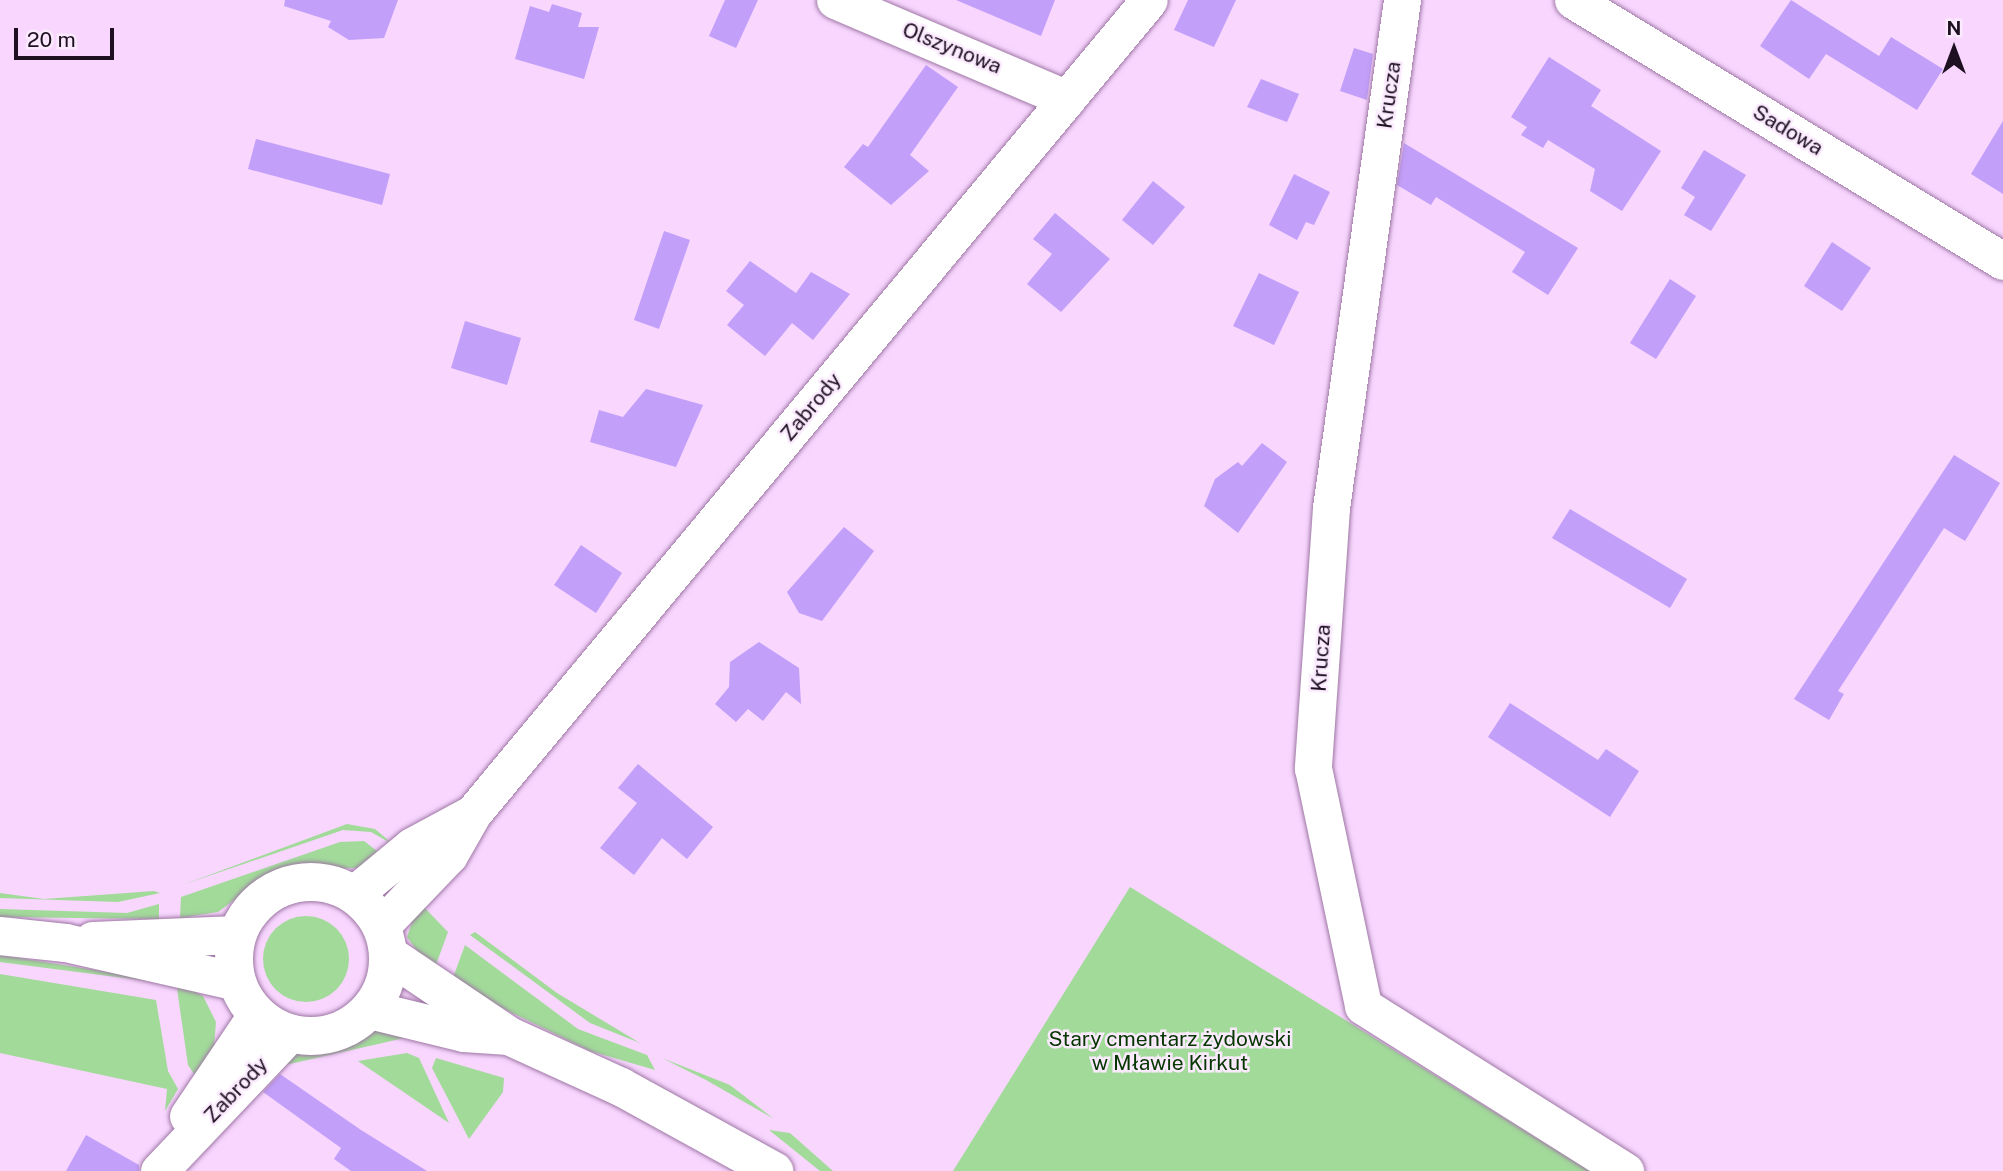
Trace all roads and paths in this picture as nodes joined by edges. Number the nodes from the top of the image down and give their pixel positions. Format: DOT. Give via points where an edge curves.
graph roads {
  1 [pos="835,0"];
  2 [pos="1149,0"];
  3 [pos="1402,0"];
  4 [pos="1573,0"];
  5 [pos="1067,99"];
  6 [pos="2003,261"];
  7 [pos="473,813"];
  8 [pos="354,894"];
  9 [pos="237,934"];
  10 [pos="0,936"];
  11 [pos="385,940"];
  12 [pos="66,943"];
  13 [pos="237,982"];
  14 [pos="370,1010"];
  15 [pos="256,1015"];
  16 [pos="289,1034"];
  17 [pos="509,1036"];
  18 [pos="170,1157"];
  19 [pos="774,1171"];
  20 [pos="1625,1171"];
  1 -- 5 [label="street, Olszynowa"];
  2 -- 5 [label="street, Zabrody"];
  3 -- 20 [label="street, Krucza" via="1331,508 1313,768 1363,1006"];
  4 -- 6 [label="street, Sadowa"];
  5 -- 7 [label="street, Zabrody"];
  7 -- 8 [label="street, Zabrody" via="412,846"];
  7 -- 11 [label="street, Zabrody" via="449,855"];
  8 -- 9 [label="street" via="332,884 286,886 264,897"];
  8 -- 11 [label="street"];
  9 -- 12 [label="street"];
  9 -- 13 [label="street"];
  10 -- 12 [label="street"];
  11 -- 14 [label="street" via="381,993"];
  11 -- 17 [label="street"];
  12 -- 13 [label="street"];
  13 -- 15 [label="street"];
  14 -- 16 [label="street" via="333,1034"];
  14 -- 17 [label="street" via="464,1033"];
  15 -- 16 [label="street"];
  15 -- 18 [label="street, Zabrody" via="189,1113"];
  16 -- 18 [label="street, Zabrody"];
  17 -- 19 [label="street" via="621,1087"];
}
